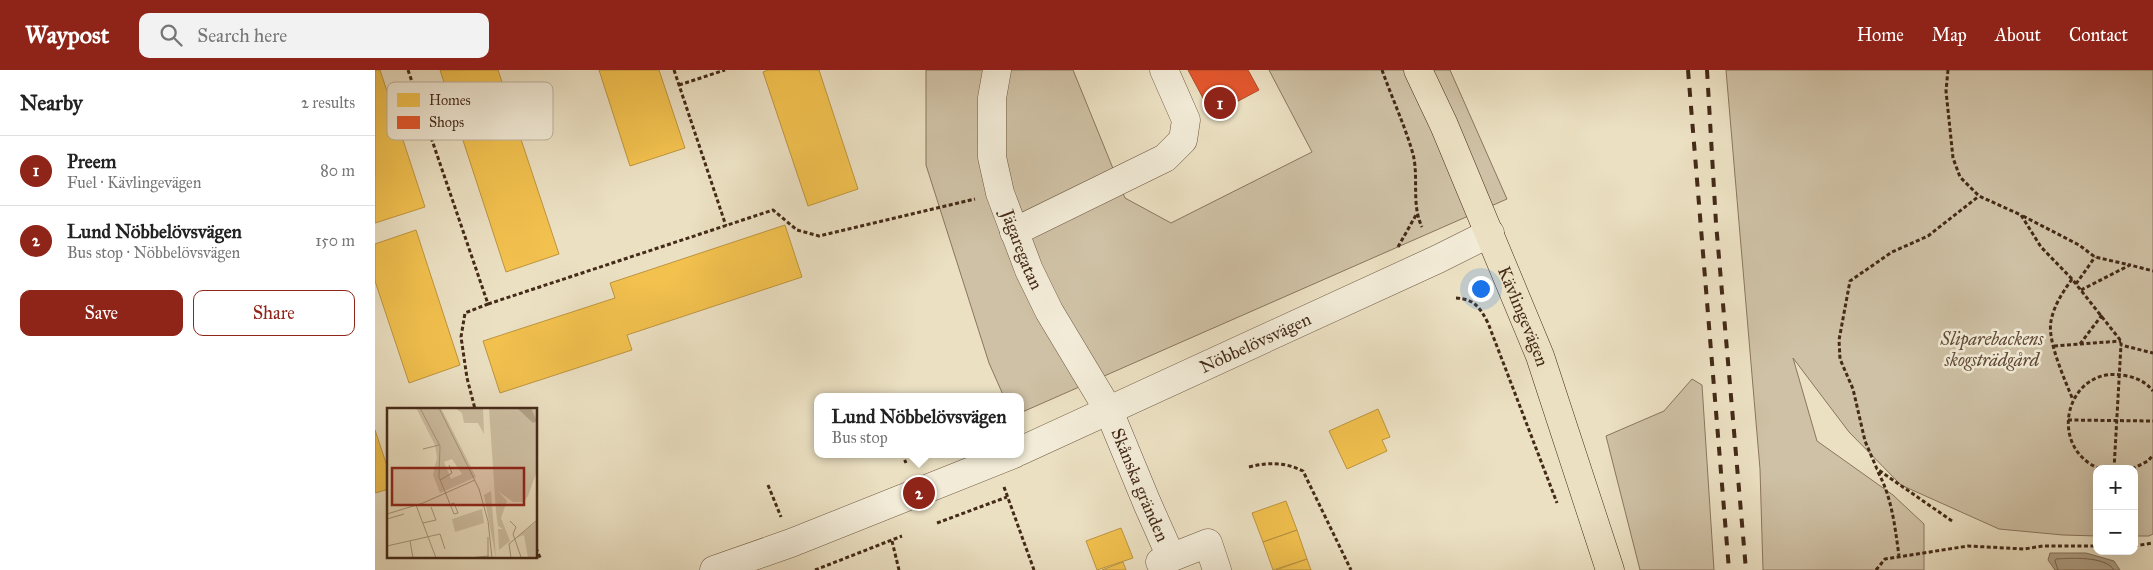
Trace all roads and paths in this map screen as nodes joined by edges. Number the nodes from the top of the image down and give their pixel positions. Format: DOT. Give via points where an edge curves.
graph roads {
  1 [pos="408,70"];
  2 [pos="674,70"];
  3 [pos="725,70"];
  4 [pos="997,70"];
  5 [pos="1164,70"];
  6 [pos="1382,70"];
  7 [pos="1418,70"];
  8 [pos="1948,70"];
  9 [pos="412,82"];
  10 [pos="679,85"];
  11 [pos="432,140"];
  12 [pos="1000,193"];
  13 [pos="1979,196"];
  14 [pos="2021,215"];
  15 [pos="726,226"];
  16 [pos="1423,227"];
  17 [pos="1014,232"];
  18 [pos="1490,233"];
  19 [pos="2095,257"];
  20 [pos="2130,265"];
  21 [pos="2153,271"];
  22 [pos="2072,279"];
  23 [pos="2076,284"];
  24 [pos="2081,290"];
  25 [pos="1456,298"];
  26 [pos="488,304"];
  27 [pos="2102,315"];
  28 [pos="2121,343"];
  29 [pos="2079,344"];
  30 [pos="2054,346"];
  31 [pos="2153,353"];
  32 [pos="2120,374"];
  33 [pos="2153,391"];
  34 [pos="2073,400"];
  35 [pos="475,408"];
  36 [pos="1109,411"];
  37 [pos="2068,420"];
  38 [pos="2117,421"];
  39 [pos="2153,422"];
  40 [pos="1024,450"];
  41 [pos="2153,455"];
  42 [pos="904,458"];
  43 [pos="1004,458"];
  44 [pos="906,463"];
  45 [pos="2094,465"];
  46 [pos="2114,465"];
  47 [pos="2138,466"];
  48 [pos="1249,467"];
  49 [pos="1877,469"];
  50 [pos="1560,511"];
  51 [pos="1952,521"];
  52 [pos="937,523"];
  53 [pos="902,536"];
  54 [pos="892,541"];
  55 [pos="2153,543"];
  56 [pos="2138,545"];
  57 [pos="2093,546"];
  58 [pos="537,550"];
  59 [pos="1899,556"];
  60 [pos="541,560"];
  61 [pos="1167,564"];
  62 [pos="714,570"];
  63 [pos="815,570"];
  64 [pos="899,570"];
  65 [pos="1034,570"];
  66 [pos="1217,570"];
  67 [pos="1351,570"];
  68 [pos="1609,570"];
  69 [pos="1876,570"];
  1 -- 9 [label="path"];
  2 -- 10 [label="path"];
  3 -- 10 [label="path"];
  4 -- 12 [label="street, Jägaregatan" via="992,98 992,157"];
  5 -- 17 [label="street" via="1187,120 1183,140 1165,158"];
  6 -- 16 [label="path" via="1413,155 1416,215"];
  7 -- 18 [label="main road, Kävlingevägen"];
  8 -- 13 [label="path" via="1946,91 1953,158 1960,177"];
  10 -- 15 [label="path"];
  11 -- 26 [label="path"];
  12 -- 15 [label="path" via="819,236 797,230 773,210"];
  12 -- 17 [label="street, Jägaregatan"];
  13 -- 14 [label="path"];
  13 -- 49 [label="path" via="1928,236 1891,252 1850,281 1839,340 1839,359 1853,389 1860,424"];
  14 -- 19 [label="path" via="2079,245"];
  14 -- 22 [label="path" via="2041,247"];
  15 -- 26 [label="path"];
  17 -- 36 [label="street, Jägaregatan" via="1049,311"];
  18 -- 36 [label="street, Nöbbelövsvägen"];
  18 -- 68 [label="main road, Kävlingevägen" via="1540,356"];
  19 -- 20 [label="path"];
  19 -- 23 [label="path"];
  20 -- 21 [label="path"];
  20 -- 24 [label="path"];
  22 -- 23 [label="path"];
  22 -- 30 [label="path" via="2059,298 2051,322"];
  23 -- 24 [label="path"];
  24 -- 27 [label="path"];
  25 -- 50 [label="path" via="1468,298 1480,308 1488,323"];
  26 -- 35 [label="path" via="465,313 461,337"];
  27 -- 28 [label="path"];
  27 -- 29 [label="path"];
  28 -- 29 [label="path"];
  28 -- 31 [label="path"];
  28 -- 32 [label="path"];
  29 -- 30 [label="path"];
  30 -- 34 [label="path"];
  32 -- 33 [label="path" via="2142,381"];
  32 -- 34 [label="path" via="2094,379"];
  32 -- 38 [label="path"];
  34 -- 37 [label="path"];
  36 -- 40 [label="street, Nöbbelövsvägen"];
  36 -- 61 [label="street, Skånska gränden" via="1147,504"];
  37 -- 38 [label="path"];
  37 -- 45 [label="path" via="2074,448"];
  38 -- 39 [label="path"];
  38 -- 46 [label="path"];
  41 -- 47 [label="path"];
  42 -- 44 [label="path"];
  43 -- 62 [label="street" via="800,540"];
  48 -- 67 [label="path" via="1277,464 1303,471"];
  49 -- 51 [label="path"];
  49 -- 59 [label="path" via="1886,487"];
  52 -- 65 [label="path" via="1007,497"];
  53 -- 54 [label="path"];
  54 -- 63 [label="path"];
  54 -- 64 [label="path"];
  55 -- 56 [label="path"];
  57 -- 59 [label="path" via="2024,549 1968,546"];
  58 -- 60 [label="path"];
  59 -- 69 [label="path" via="1885,559"];
  61 -- 66 [label="street, Skånska gränden" via="1208,543"];
}
